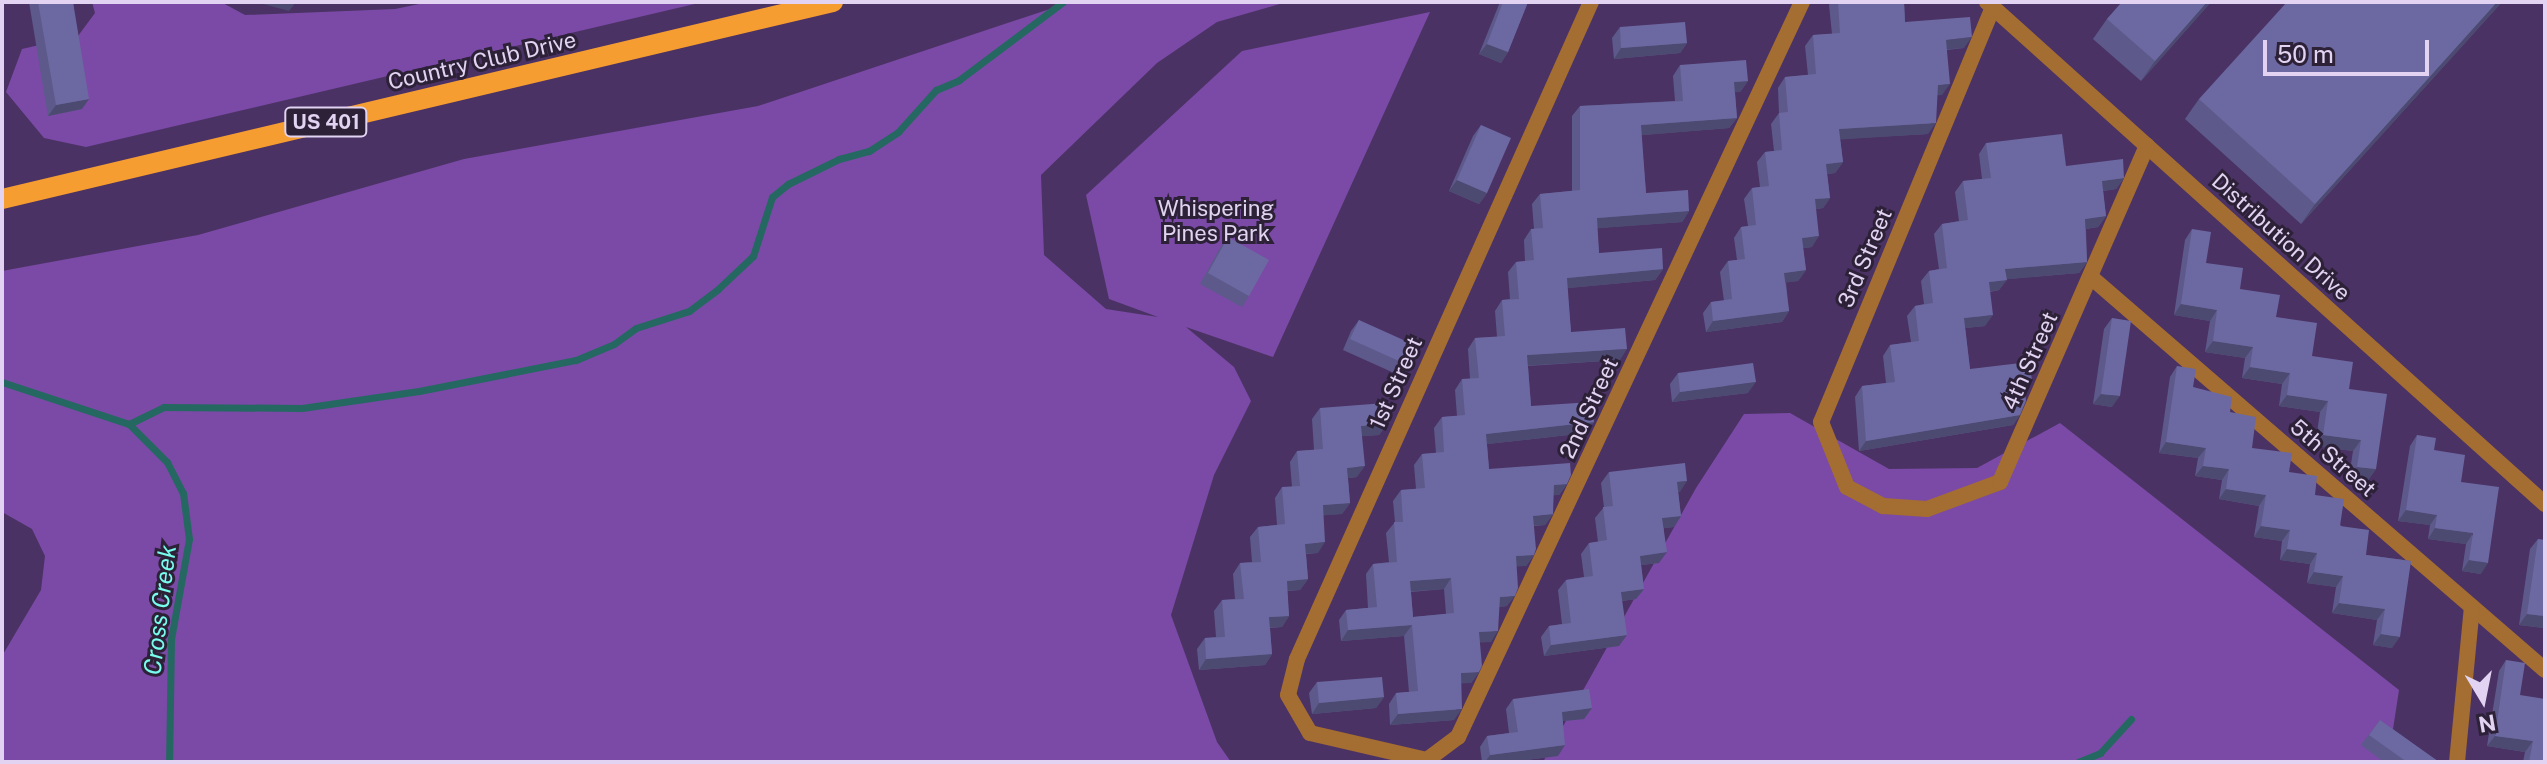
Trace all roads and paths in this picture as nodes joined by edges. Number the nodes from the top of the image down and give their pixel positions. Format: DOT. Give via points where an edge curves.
graph roads {
  1 [pos="833,2"];
  2 [pos="1591,2"];
  3 [pos="1802,2"];
  4 [pos="810,5"];
  5 [pos="1990,5"];
  6 [pos="2147,146"];
  7 [pos="2,199"];
  8 [pos="2092,278"];
  9 [pos="2545,504"];
  10 [pos="1883,506"];
  11 [pos="2472,607"];
  12 [pos="2545,670"];
  13 [pos="1362,745"];
  14 [pos="2457,762"];
  1 -- 4 [label="main road, Country Club Drive / US 401"];
  2 -- 13 [label="street, 1st Street" via="1297,659 1288,695 1310,733"];
  3 -- 13 [label="street, 2nd Street" via="1458,737 1427,760"];
  4 -- 7 [label="main road, Country Club Drive / US 401"];
  5 -- 6 [label="street, Distribution Drive"];
  5 -- 10 [label="street, 3rd Street" via="1821,422 1847,487"];
  6 -- 8 [label="street, 4th Street"];
  6 -- 9 [label="street, Distribution Drive"];
  8 -- 10 [label="street, 4th Street" via="2000,482 1927,509"];
  8 -- 11 [label="street, 5th Street"];
  11 -- 12 [label="street, 5th Street"];
  11 -- 14 [label="street"];
}
